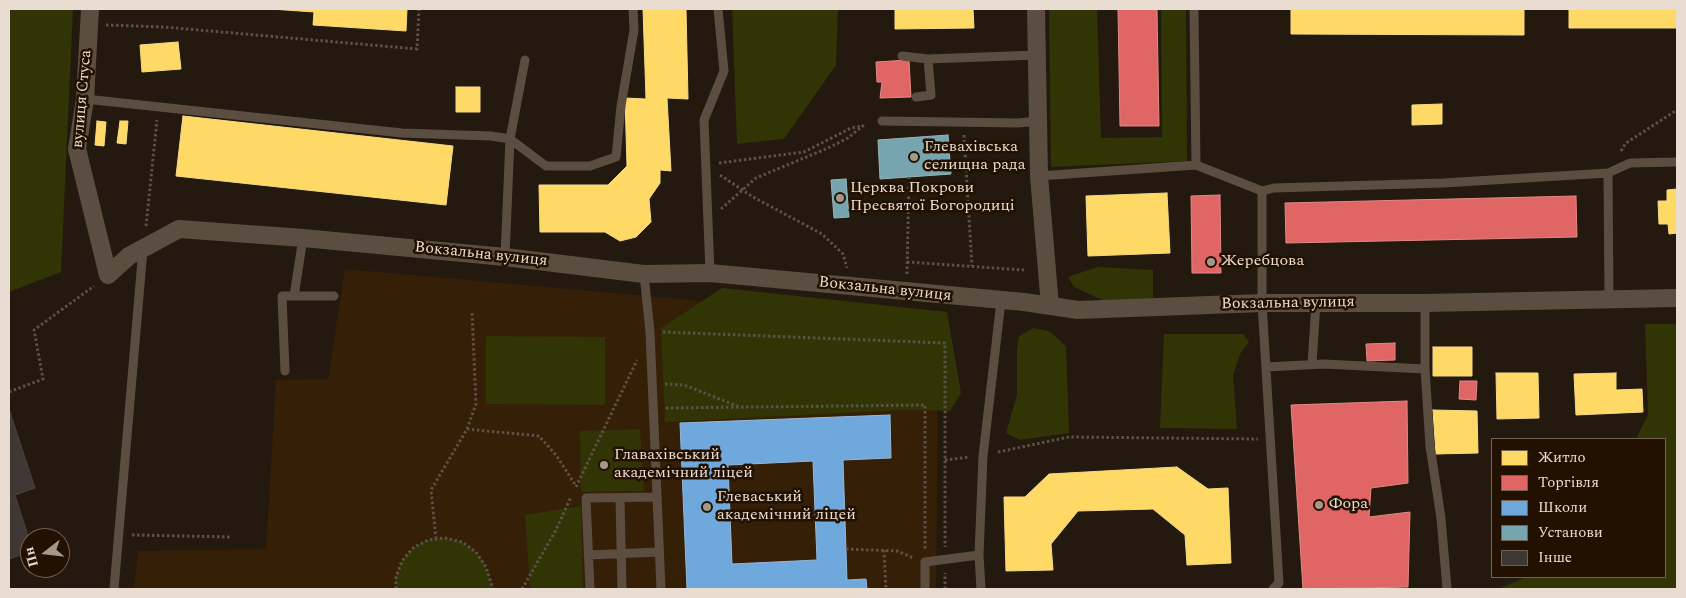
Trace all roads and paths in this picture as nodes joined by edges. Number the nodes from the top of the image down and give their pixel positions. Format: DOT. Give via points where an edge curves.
graph roads {
  1 [pos="419,9"];
  2 [pos="633,9"];
  3 [pos="718,9"];
  4 [pos="1036,9"];
  5 [pos="1194,9"];
  6 [pos="89,17"];
  7 [pos="1037,54"];
  8 [pos="902,56"];
  9 [pos="928,59"];
  10 [pos="525,60"];
  11 [pos="916,97"];
  12 [pos="85,99"];
  13 [pos="158,108"];
  14 [pos="1677,110"];
  15 [pos="882,121"];
  16 [pos="1038,121"];
  17 [pos="963,122"];
  18 [pos="864,125"];
  19 [pos="510,139"];
  20 [pos="1677,162"];
  21 [pos="706,165"];
  22 [pos="1196,165"];
  23 [pos="1608,173"];
  24 [pos="1039,176"];
  25 [pos="909,177"];
  26 [pos="743,190"];
  27 [pos="1262,191"];
  28 [pos="708,221"];
  29 [pos="302,238"];
  30 [pos="143,249"];
  31 [pos="505,257"];
  32 [pos="907,262"];
  33 [pos="972,266"];
  34 [pos="1024,270"];
  35 [pos="710,273"];
  36 [pos="644,274"];
  37 [pos="108,275"];
  38 [pos="852,287"];
  39 [pos="906,292"];
  40 [pos="294,296"];
  41 [pos="334,296"];
  42 [pos="1677,298"];
  43 [pos="1609,300"];
  44 [pos="1001,301"];
  45 [pos="1262,303"];
  46 [pos="1316,303"];
  47 [pos="1425,303"];
  48 [pos="1050,306"];
  49 [pos="472,311"];
  50 [pos="650,332"];
  51 [pos="637,359"];
  52 [pos="1312,364"];
  53 [pos="1266,367"];
  54 [pos="1425,369"];
  55 [pos="285,371"];
  56 [pos="652,382"];
  57 [pos="9,392"];
  58 [pos="740,407"];
  59 [pos="653,408"];
  60 [pos="467,429"];
  61 [pos="1270,439"];
  62 [pos="982,456"];
  63 [pos="945,460"];
  64 [pos="577,486"];
  65 [pos="657,497"];
  66 [pos="620,498"];
  67 [pos="119,535"];
  68 [pos="231,537"];
  69 [pos="436,539"];
  70 [pos="846,549"];
  71 [pos="884,550"];
  72 [pos="660,552"];
  73 [pos="621,554"];
  74 [pos="588,555"];
  75 [pos="979,555"];
  76 [pos="945,559"];
  77 [pos="925,562"];
  78 [pos="114,589"];
  79 [pos="396,589"];
  80 [pos="493,589"];
  81 [pos="522,589"];
  82 [pos="590,589"];
  83 [pos="622,589"];
  84 [pos="661,589"];
  85 [pos="886,589"];
  86 [pos="925,589"];
  87 [pos="945,589"];
  88 [pos="981,589"];
  89 [pos="1273,589"];
  90 [pos="1447,589"];
  1 -- 6 [label="path" via="417,49 164,27"];
  2 -- 19 [label="lane" via="634,30 616,157 590,166 546,166"];
  3 -- 21 [label="lane" via="724,71 704,120"];
  4 -- 7 [label="street"];
  5 -- 22 [label="lane"];
  6 -- 12 [label="street, вулиця Стуса"];
  7 -- 9 [label="lane"];
  7 -- 16 [label="street"];
  8 -- 9 [label="lane"];
  9 -- 11 [label="lane" via="931,95"];
  10 -- 19 [label="lane"];
  12 -- 13 [label="lane"];
  12 -- 37 [label="street, вулиця Стуса" via="77,149"];
  13 -- 19 [label="lane" via="392,132"];
  13 -- 30 [label="path"];
  14 -- 23 [label="path" via="1626,143"];
  15 -- 17 [label="lane"];
  15 -- 18 [label="path"];
  16 -- 17 [label="lane"];
  16 -- 24 [label="street"];
  17 -- 33 [label="path"];
  18 -- 21 [label="path" via="851,128 804,152"];
  18 -- 26 [label="path" via="828,148 756,178"];
  19 -- 31 [label="lane"];
  20 -- 23 [label="lane" via="1630,163"];
  21 -- 26 [label="path"];
  21 -- 28 [label="lane"];
  22 -- 24 [label="lane"];
  22 -- 27 [label="lane"];
  23 -- 27 [label="lane"];
  23 -- 43 [label="lane"];
  24 -- 48 [label="street"];
  25 -- 32 [label="path"];
  26 -- 28 [label="path"];
  26 -- 38 [label="path" via="822,234 843,254"];
  27 -- 45 [label="lane"];
  28 -- 35 [label="lane"];
  29 -- 30 [label="street, Вокзальна вулиця" via="179,229"];
  29 -- 31 [label="street, Вокзальна вулиця"];
  29 -- 40 [label="lane"];
  30 -- 37 [label="street, Вокзальна вулиця" via="129,256"];
  30 -- 67 [label="lane"];
  31 -- 36 [label="street, Вокзальна вулиця"];
  32 -- 33 [label="path"];
  32 -- 39 [label="path"];
  33 -- 34 [label="path"];
  35 -- 36 [label="street, Вокзальна вулиця"];
  35 -- 38 [label="street, Вокзальна вулиця"];
  36 -- 50 [label="lane"];
  37 -- 57 [label="path" via="34,330 43,379"];
  38 -- 39 [label="street, Вокзальна вулиця"];
  39 -- 44 [label="street, Вокзальна вулиця"];
  40 -- 41 [label="lane"];
  40 -- 55 [label="lane" via="282,296"];
  42 -- 43 [label="street, Вокзальна вулиця"];
  43 -- 47 [label="street, Вокзальна вулиця"];
  44 -- 48 [label="street, Вокзальна вулиця"];
  44 -- 62 [label="lane"];
  45 -- 46 [label="street, Вокзальна вулиця"];
  45 -- 48 [label="street, Вокзальна вулиця" via="1078,310"];
  45 -- 53 [label="lane"];
  46 -- 47 [label="street, Вокзальна вулиця"];
  46 -- 52 [label="lane"];
  47 -- 54 [label="lane"];
  49 -- 60 [label="path" via="476,404"];
  50 -- 56 [label="lane"];
  50 -- 63 [label="path" via="946,344"];
  51 -- 64 [label="path"];
  52 -- 53 [label="lane"];
  52 -- 54 [label="lane"];
  53 -- 61 [label="lane"];
  54 -- 90 [label="lane" via="1430,446"];
  56 -- 58 [label="path" via="684,385"];
  56 -- 59 [label="lane"];
  58 -- 59 [label="path"];
  58 -- 77 [label="path" via="925,405"];
  59 -- 65 [label="lane"];
  60 -- 64 [label="path" via="540,436"];
  60 -- 69 [label="path" via="431,490"];
  61 -- 62 [label="path" via="1069,437"];
  61 -- 89 [label="lane" via="1279,582"];
  62 -- 63 [label="path"];
  62 -- 75 [label="lane"];
  63 -- 76 [label="path"];
  64 -- 81 [label="path"];
  65 -- 66 [label="lane"];
  65 -- 72 [label="lane"];
  66 -- 73 [label="lane"];
  66 -- 74 [label="lane" via="586,498"];
  67 -- 68 [label="path"];
  67 -- 78 [label="lane"];
  69 -- 79 [label="path" via="413,548 402,561 396,577"];
  69 -- 80 [label="path" via="462,542 476,552 486,566"];
  70 -- 71 [label="path"];
  71 -- 77 [label="path" via="897,551"];
  71 -- 85 [label="path"];
  72 -- 73 [label="lane"];
  72 -- 84 [label="lane"];
  73 -- 74 [label="lane"];
  73 -- 83 [label="lane"];
  74 -- 82 [label="lane"];
  75 -- 76 [label="lane"];
  75 -- 88 [label="lane"];
  76 -- 77 [label="lane"];
  76 -- 87 [label="path"];
  77 -- 86 [label="lane"];
}
